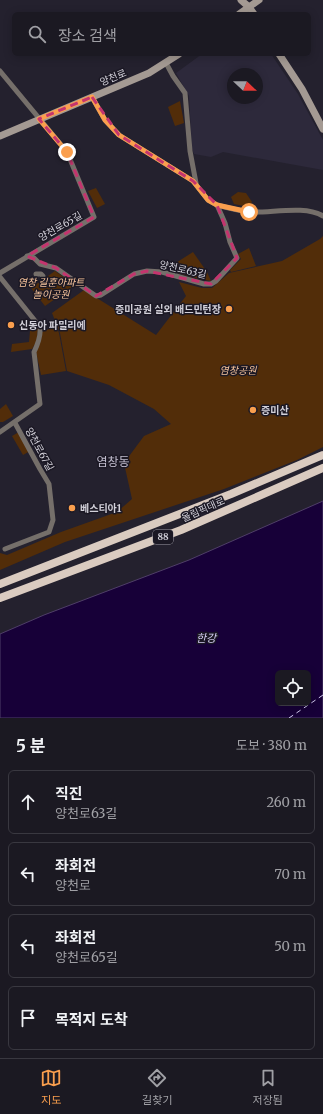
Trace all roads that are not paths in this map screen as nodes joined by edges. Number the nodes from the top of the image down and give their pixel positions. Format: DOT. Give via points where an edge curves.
graph roads {
  1 [pos="241,0"];
  2 [pos="259,0"];
  3 [pos="249,7"];
  4 [pos="242,12"];
  5 [pos="253,12"];
  6 [pos="176,56"];
  7 [pos="280,56"];
  8 [pos="166,62"];
  9 [pos="0,71"];
  10 [pos="92,97"];
  11 [pos="39,119"];
  12 [pos="323,130"];
  13 [pos="0,136"];
  14 [pos="196,184"];
  15 [pos="217,205"];
  16 [pos="323,216"];
  17 [pos="27,256"];
  18 [pos="0,273"];
  19 [pos="36,274"];
  20 [pos="43,276"];
  21 [pos="0,277"];
  22 [pos="15,423"];
  23 [pos="0,432"];
  24 [pos="323,455"];
  25 [pos="323,468"];
  26 [pos="5,549"];
  27 [pos="0,584"];
  28 [pos="11,594"];
  29 [pos="0,598"];
  30 [pos="0,601"];
  1 -- 3 [label="main road"];
  2 -- 3 [label="main road"];
  3 -- 4 [label="main road"];
  3 -- 5 [label="main road"];
  6 -- 8 [label="main road, 양천로"];
  7 -- 12 [label="main road" via="302,89"];
  8 -- 10 [label="main road, 양천로" via="149,73"];
  8 -- 14 [label="street" via="185,93"];
  9 -- 11 [label="street"];
  10 -- 11 [label="main road, 양천로"];
  10 -- 14 [label="street, 양천로63길" via="105,120 119,135"];
  11 -- 13 [label="main road, 양천로"];
  11 -- 17 [label="street, 양천로65길" via="67,152 94,217"];
  14 -- 15 [label="street, 양천로63길" via="208,200"];
  15 -- 16 [label="street, 양천로63길" via="249,212 291,209 319,213"];
  15 -- 17 [label="street, 양천로63길" via="237,258 211,284 162,272 147,271 134,274 96,296 56,268 40,264"];
  17 -- 18 [label="street, 양천로65길"];
  19 -- 20 [label="street"];
  21 -- 22 [label="street, 양천로67길" via="40,327 34,352 40,404"];
  22 -- 23 [label="street, 양천로67길"];
  22 -- 26 [label="street, 양천로67길" via="49,484 53,520 49,532"];
  24 -- 27 [label="highway, 올림픽대로 / 88" via="231,494"];
  25 -- 28 [label="highway, 올림픽대로 / 88" via="181,530"];
  28 -- 29 [label="highway, 올림픽대로 / 88"];
  28 -- 30 [label="highway"];
}
